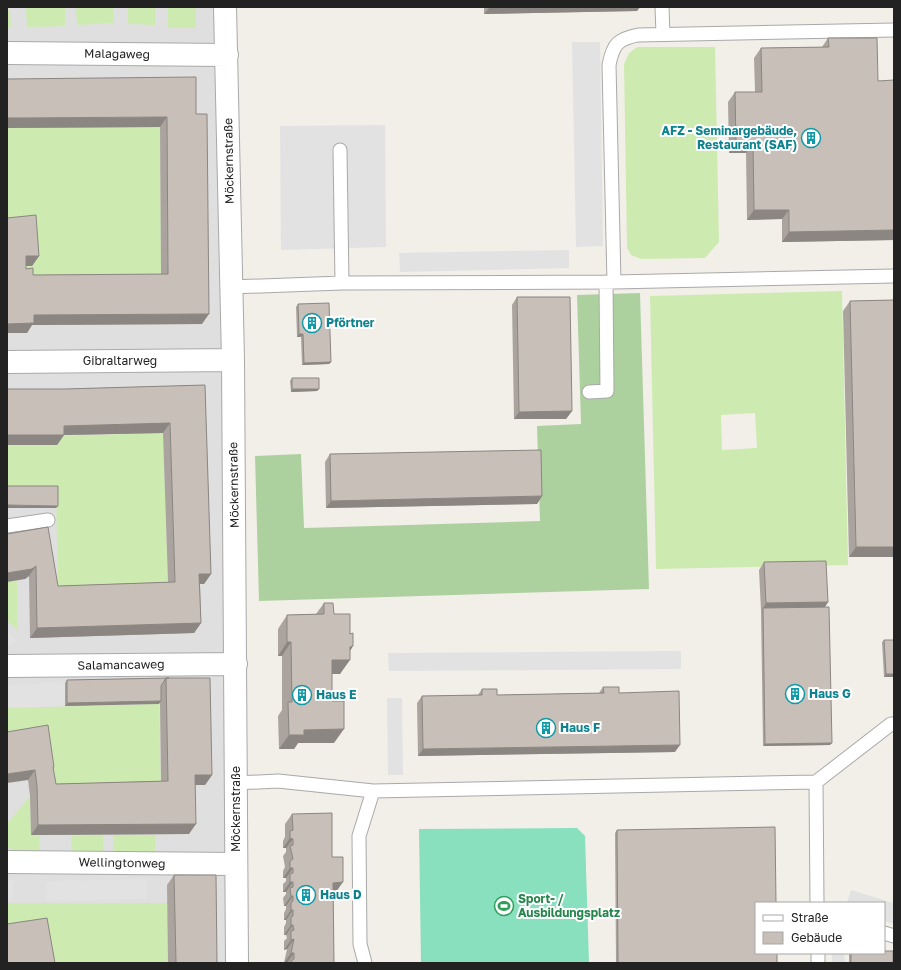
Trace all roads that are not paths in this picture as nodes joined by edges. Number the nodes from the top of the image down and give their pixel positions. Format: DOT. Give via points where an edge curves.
graph roads {
  1 [pos="226,7"];
  2 [pos="662,7"];
  3 [pos="894,30"];
  4 [pos="663,34"];
  5 [pos="7,53"];
  6 [pos="226,55"];
  7 [pos="340,150"];
  8 [pos="894,276"];
  9 [pos="610,282"];
  10 [pos="342,283"];
  11 [pos="231,287"];
  12 [pos="233,360"];
  13 [pos="7,362"];
  14 [pos="589,392"];
  15 [pos="48,520"];
  16 [pos="7,526"];
  17 [pos="236,664"];
  18 [pos="7,666"];
  19 [pos="894,724"];
  20 [pos="816,782"];
  21 [pos="236,783"];
  22 [pos="373,791"];
  23 [pos="7,862"];
  24 [pos="236,864"];
  25 [pos="817,902"];
  26 [pos="238,963"];
  27 [pos="364,963"];
  1 -- 6 [label="street, Möckernstraße"];
  2 -- 4 [label="lane"];
  3 -- 4 [label="lane"];
  4 -- 9 [label="lane" via="623,38 612,49 609,64"];
  5 -- 6 [label="street, Malagaweg"];
  6 -- 11 [label="street, Möckernstraße"];
  7 -- 10 [label="lane"];
  8 -- 9 [label="lane"];
  9 -- 10 [label="lane"];
  9 -- 14 [label="lane" via="607,391"];
  10 -- 11 [label="lane"];
  11 -- 12 [label="street, Möckernstraße"];
  12 -- 13 [label="street, Gibraltarweg"];
  12 -- 17 [label="street, Möckernstraße"];
  15 -- 16 [label="lane"];
  17 -- 18 [label="street, Salamancaweg"];
  17 -- 21 [label="street, Möckernstraße"];
  19 -- 20 [label="lane"];
  20 -- 22 [label="lane"];
  20 -- 25 [label="lane"];
  21 -- 22 [label="lane" via="278,781"];
  21 -- 24 [label="street, Möckernstraße"];
  22 -- 27 [label="lane" via="359,836 360,944"];
  23 -- 24 [label="street, Wellingtonweg"];
  24 -- 26 [label="street, Möckernstraße"];
}
